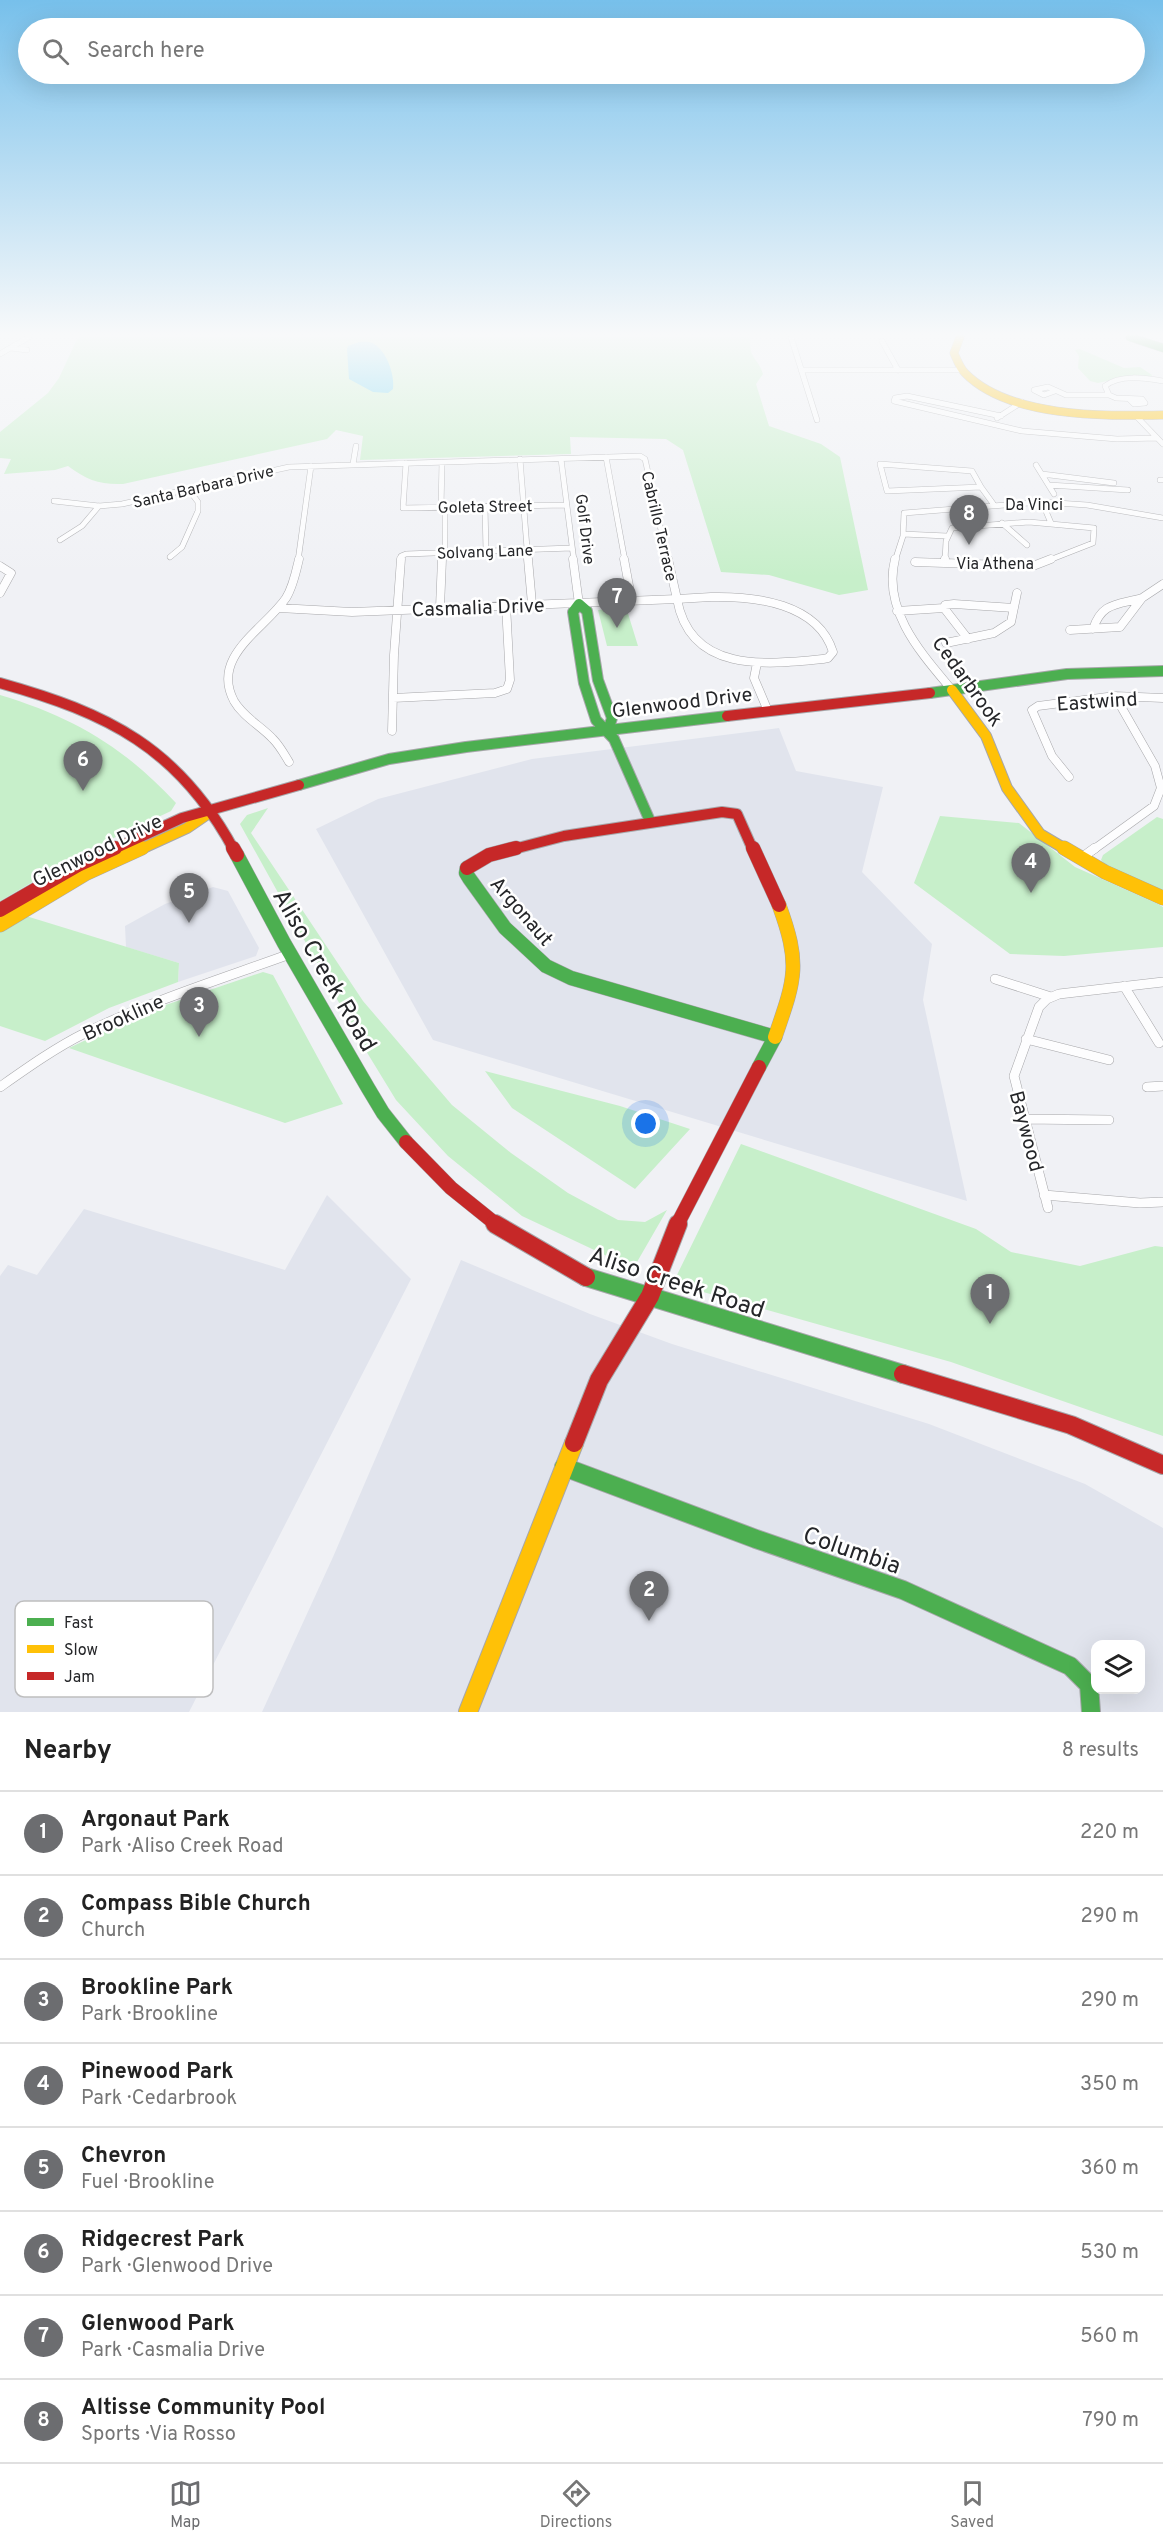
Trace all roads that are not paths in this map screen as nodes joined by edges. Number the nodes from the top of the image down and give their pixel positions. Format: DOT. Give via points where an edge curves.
graph roads {
  1 [pos="815,417"];
  2 [pos="966,417"];
  3 [pos="999,417"];
  4 [pos="1134,417"];
  5 [pos="1137,417"];
  6 [pos="816,420"];
  7 [pos="991,422"];
  8 [pos="1158,436"];
  9 [pos="1163,444"];
  10 [pos="356,446"];
  11 [pos="640,456"];
  12 [pos="606,457"];
  13 [pos="520,459"];
  14 [pos="561,459"];
  15 [pos="442,462"];
  16 [pos="406,463"];
  17 [pos="353,464"];
  18 [pos="1036,465"];
  19 [pos="311,466"];
  20 [pos="1042,474"];
  21 [pos="1110,474"];
  22 [pos="1049,485"];
  23 [pos="1115,486"];
  24 [pos="981,487"];
  25 [pos="1086,488"];
  26 [pos="189,489"];
  27 [pos="1128,490"];
  28 [pos="1054,494"];
  29 [pos="54,501"];
  30 [pos="1042,502"];
  31 [pos="524,505"];
  32 [pos="567,505"];
  33 [pos="994,505"];
  34 [pos="1087,505"];
  35 [pos="99,506"];
  36 [pos="485,506"];
  37 [pos="443,507"];
  38 [pos="904,513"];
  39 [pos="1163,518"];
  40 [pos="1002,523"];
  41 [pos="1051,523"];
  42 [pos="1094,528"];
  43 [pos="903,536"];
  44 [pos="947,539"];
  45 [pos="60,540"];
  46 [pos="1026,545"];
  47 [pos="572,548"];
  48 [pos="528,550"];
  49 [pos="486,551"];
  50 [pos="443,552"];
  51 [pos="170,557"];
  52 [pos="915,562"];
  53 [pos="945,563"];
  54 [pos="0,567"];
  55 [pos="1163,584"];
  56 [pos="0,592"];
  57 [pos="1017,593"];
  58 [pos="1142,598"];
  59 [pos="677,600"];
  60 [pos="632,602"];
  61 [pos="532,604"];
  62 [pos="579,604"];
  63 [pos="506,605"];
  64 [pos="279,608"];
  65 [pos="440,608"];
  66 [pos="944,608"];
  67 [pos="1014,608"];
  68 [pos="397,609"];
  69 [pos="897,610"];
  70 [pos="1093,629"];
  71 [pos="1070,630"];
  72 [pos="968,639"];
  73 [pos="946,643"];
  74 [pos="758,663"];
  75 [pos="1163,671"];
  76 [pos="0,683"];
  77 [pos="952,690"];
  78 [pos="1115,696"];
  79 [pos="393,698"];
  80 [pos="1163,698"];
  81 [pos="768,711"];
  82 [pos="392,731"];
  83 [pos="608,731"];
  84 [pos="289,762"];
  85 [pos="1069,777"];
  86 [pos="212,811"];
  87 [pos="650,821"];
  88 [pos="1080,859"];
  89 [pos="1163,898"];
  90 [pos="0,910"];
  91 [pos="0,925"];
  92 [pos="290,954"];
  93 [pos="995,979"];
  94 [pos="1163,982"];
  95 [pos="1124,986"];
  96 [pos="1051,997"];
  97 [pos="775,1037"];
  98 [pos="1026,1039"];
  99 [pos="1159,1043"];
  100 [pos="1109,1060"];
  101 [pos="1163,1086"];
  102 [pos="0,1087"];
  103 [pos="1146,1087"];
  104 [pos="1023,1119"];
  105 [pos="1109,1120"];
  106 [pos="1044,1195"];
  107 [pos="1163,1202"];
  108 [pos="1048,1208"];
  109 [pos="650,1296"];
  110 [pos="1163,1465"];
  111 [pos="564,1467"];
  112 [pos="468,1712"];
  113 [pos="1091,1712"];
  1 -- 6 [label="street"];
  2 -- 7 [label="street"];
  3 -- 7 [label="street"];
  4 -- 5 [label="street"];
  5 -- 8 [label="street"];
  7 -- 8 [label="street" via="1034,432 1117,439"];
  8 -- 9 [label="street"];
  10 -- 17 [label="street"];
  11 -- 12 [label="street, Santa Barbara Drive"];
  11 -- 59 [label="street, Cabrillo Terrace" via="645,459"];
  12 -- 14 [label="street, Santa Barbara Drive"];
  12 -- 60 [label="street"];
  13 -- 14 [label="street, Santa Barbara Drive"];
  13 -- 15 [label="street, Santa Barbara Drive"];
  13 -- 31 [label="street"];
  14 -- 32 [label="street, Golf Drive"];
  15 -- 16 [label="street, Santa Barbara Drive"];
  15 -- 37 [label="street"];
  16 -- 17 [label="street, Santa Barbara Drive"];
  16 -- 37 [label="street, Goleta Street" via="403,508"];
  17 -- 19 [label="street, Santa Barbara Drive"];
  18 -- 20 [label="street"];
  19 -- 26 [label="street, Santa Barbara Drive" via="268,470"];
  19 -- 64 [label="street" via="295,574"];
  20 -- 22 [label="street"];
  20 -- 23 [label="street"];
  21 -- 23 [label="street"];
  22 -- 25 [label="street"];
  22 -- 28 [label="street"];
  23 -- 25 [label="street"];
  23 -- 27 [label="street"];
  24 -- 24 [label="street" via="972,471 880,464 888,491"];
  24 -- 33 [label="street"];
  25 -- 34 [label="street"];
  26 -- 35 [label="street, Santa Barbara Drive" via="142,501"];
  26 -- 51 [label="street" via="198,502 198,511 182,547"];
  29 -- 35 [label="street, Santa Barbara Drive"];
  30 -- 33 [label="street, Da Vinci"];
  30 -- 34 [label="street, Da Vinci"];
  30 -- 41 [label="street"];
  31 -- 32 [label="street, Goleta Street"];
  31 -- 36 [label="street, Goleta Street"];
  31 -- 48 [label="street"];
  32 -- 47 [label="street, Golf Drive"];
  33 -- 38 [label="street, Da Vinci"];
  34 -- 39 [label="street, Da Vinci"];
  35 -- 45 [label="street" via="76,533"];
  36 -- 37 [label="street, Goleta Street"];
  36 -- 49 [label="street"];
  37 -- 50 [label="street"];
  38 -- 43 [label="street, Cedarbrook"];
  40 -- 41 [label="street"];
  40 -- 44 [label="street" via="952,528"];
  40 -- 46 [label="street"];
  41 -- 42 [label="street"];
  42 -- 53 [label="street, Via Athena" via="1093,543 1033,566"];
  43 -- 44 [label="street"];
  43 -- 69 [label="street, Cedarbrook" via="894,564 892,590"];
  44 -- 53 [label="street"];
  47 -- 48 [label="street, Solvang Lane"];
  47 -- 62 [label="street, Golf Drive"];
  48 -- 49 [label="street, Solvang Lane"];
  48 -- 61 [label="street"];
  49 -- 50 [label="street, Solvang Lane"];
  50 -- 65 [label="street"];
  50 -- 68 [label="street, Solvang Lane" via="406,554 400,558"];
  52 -- 53 [label="street, Via Athena"];
  54 -- 56 [label="street" via="11,573"];
  55 -- 58 [label="street"];
  57 -- 67 [label="street"];
  58 -- 70 [label="street" via="1103,609"];
  58 -- 70 [label="street" via="1120,627"];
  59 -- 60 [label="street, Casmalia Drive"];
  59 -- 74 [label="street, Cabrillo Terrace" via="685,627 702,646"];
  59 -- 74 [label="street, Cabrillo Terrace" via="727,596 758,599 808,618 832,648 832,655 823,660"];
  60 -- 62 [label="street, Casmalia Drive"];
  61 -- 62 [label="street, Casmalia Drive"];
  61 -- 63 [label="street, Casmalia Drive"];
  62 -- 83 [label="street, Golf Drive" via="573,612 584,683 596,720"];
  63 -- 65 [label="street, Casmalia Drive"];
  63 -- 79 [label="street" via="510,680 507,689 495,693"];
  64 -- 68 [label="street, Casmalia Drive" via="314,612"];
  64 -- 84 [label="street" via="235,654 229,679 236,704 276,742"];
  65 -- 68 [label="street, Casmalia Drive"];
  66 -- 67 [label="street" via="954,604"];
  66 -- 69 [label="street"];
  66 -- 72 [label="street"];
  67 -- 72 [label="street" via="1011,622 994,633"];
  68 -- 79 [label="street"];
  69 -- 77 [label="street, Cedarbrook"];
  70 -- 71 [label="street"];
  72 -- 73 [label="street"];
  74 -- 81 [label="street" via="755,682"];
  75 -- 77 [label="street, Glenwood Drive" via="1067,674"];
  76 -- 86 [label="street, Aliso Creek Road" via="92,717 152,748"];
  77 -- 81 [label="street, Glenwood Drive"];
  77 -- 88 [label="street, Cedarbrook" via="986,736 1007,788 1041,834"];
  78 -- 80 [label="street, Eastwind"];
  78 -- 85 [label="street, Eastwind" via="1032,710 1052,756"];
  78 -- 88 [label="street" via="1155,766 1161,788 1154,806"];
  79 -- 82 [label="street"];
  81 -- 83 [label="street, Glenwood Drive"];
  83 -- 86 [label="street, Glenwood Drive" via="389,759"];
  83 -- 87 [label="street"];
  86 -- 90 [label="street, Glenwood Drive" via="182,818 108,850"];
  86 -- 91 [label="street, Glenwood Drive" via="187,828 85,874"];
  86 -- 92 [label="street, Aliso Creek Road"];
  87 -- 97 [label="street, Argonaut" via="722,812 739,817 786,921 796,955 794,979"];
  87 -- 97 [label="street, Argonaut" via="531,843 479,860 468,866 466,873 505,928 546,966 571,978"];
  88 -- 89 [label="street, Cedarbrook"];
  92 -- 102 [label="street, Brookline" via="122,1016 43,1057"];
  92 -- 109 [label="street, Aliso Creek Road" via="370,1093 392,1125 441,1178 519,1240 587,1277"];
  93 -- 96 [label="street"];
  94 -- 95 [label="street"];
  95 -- 96 [label="street"];
  95 -- 99 [label="street"];
  96 -- 98 [label="street, Baywood" via="1039,1007"];
  97 -- 109 [label="street, Argonaut" via="675,1229"];
  98 -- 100 [label="street"];
  98 -- 104 [label="street, Baywood" via="1014,1076"];
  101 -- 103 [label="street"];
  104 -- 105 [label="street"];
  104 -- 106 [label="street, Baywood"];
  106 -- 107 [label="street"];
  106 -- 108 [label="street, Baywood"];
  109 -- 110 [label="street, Aliso Creek Road" via="1071,1425"];
  109 -- 111 [label="street" via="599,1380"];
  111 -- 112 [label="street"];
  111 -- 113 [label="street, Columbia" via="903,1590 1070,1666 1089,1685"];
}
